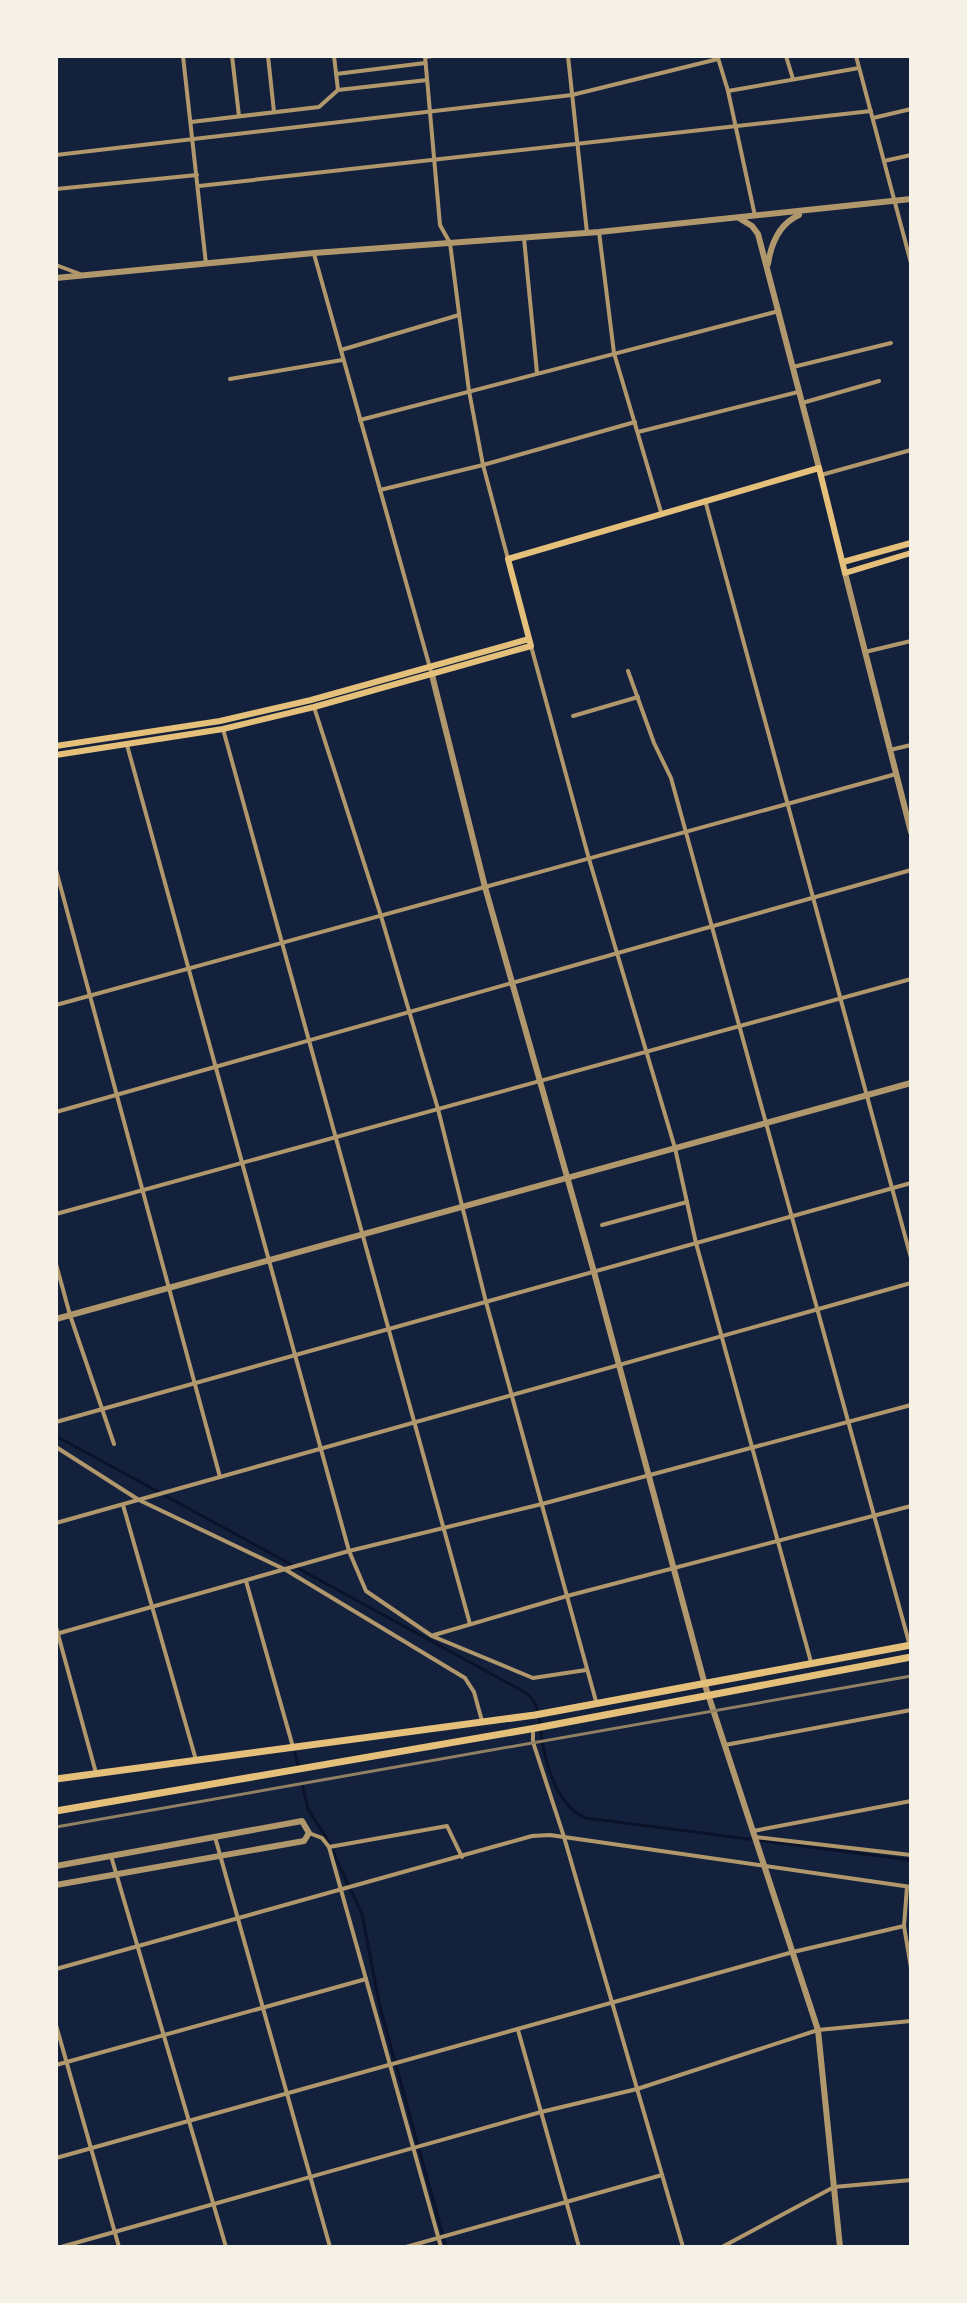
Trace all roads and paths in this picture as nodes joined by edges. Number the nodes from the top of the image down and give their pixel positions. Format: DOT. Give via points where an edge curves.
graph roads {
  1 [pos="183,56"];
  2 [pos="232,56"];
  3 [pos="268,56"];
  4 [pos="334,56"];
  5 [pos="433,56"];
  6 [pos="568,56"];
  7 [pos="786,56"];
  8 [pos="856,56"];
  9 [pos="717,57"];
  10 [pos="425,59"];
  11 [pos="859,68"];
  12 [pos="336,74"];
  13 [pos="793,79"];
  14 [pos="427,80"];
  15 [pos="338,90"];
  16 [pos="728,91"];
  17 [pos="572,95"];
  18 [pos="911,109"];
  19 [pos="431,111"];
  20 [pos="871,111"];
  21 [pos="274,112"];
  22 [pos="239,116"];
  23 [pos="873,118"];
  24 [pos="191,122"];
  25 [pos="735,126"];
  26 [pos="194,138"];
  27 [pos="577,144"];
  28 [pos="56,155"];
  29 [pos="911,155"];
  30 [pos="435,160"];
  31 [pos="884,161"];
  32 [pos="198,174"];
  33 [pos="199,186"];
  34 [pos="56,189"];
  35 [pos="911,199"];
  36 [pos="895,201"];
  37 [pos="807,212"];
  38 [pos="755,216"];
  39 [pos="739,218"];
  40 [pos="599,232"];
  41 [pos="587,233"];
  42 [pos="524,238"];
  43 [pos="450,243"];
  44 [pos="314,253"];
  45 [pos="911,263"];
  46 [pos="206,264"];
  47 [pos="56,265"];
  48 [pos="768,268"];
  49 [pos="82,276"];
  50 [pos="56,278"];
  51 [pos="779,311"];
  52 [pos="459,315"];
  53 [pos="891,343"];
  54 [pos="341,350"];
  55 [pos="614,353"];
  56 [pos="343,360"];
  57 [pos="793,367"];
  58 [pos="537,373"];
  59 [pos="230,379"];
  60 [pos="879,381"];
  61 [pos="469,391"];
  62 [pos="800,392"];
  63 [pos="802,403"];
  64 [pos="360,420"];
  65 [pos="635,422"];
  66 [pos="638,432"];
  67 [pos="911,450"];
  68 [pos="483,465"];
  69 [pos="820,472"];
  70 [pos="380,490"];
  71 [pos="705,500"];
  72 [pos="661,512"];
  73 [pos="911,543"];
  74 [pos="911,553"];
  75 [pos="508,559"];
  76 [pos="843,562"];
  77 [pos="845,573"];
  78 [pos="911,641"];
  79 [pos="530,642"];
  80 [pos="865,652"];
  81 [pos="431,671"];
  82 [pos="628,671"];
  83 [pos="638,697"];
  84 [pos="314,707"];
  85 [pos="573,716"];
  86 [pos="223,729"];
  87 [pos="127,745"];
  88 [pos="911,745"];
  89 [pos="56,746"];
  90 [pos="890,750"];
  91 [pos="56,755"];
  92 [pos="896,774"];
  93 [pos="788,804"];
  94 [pos="686,832"];
  95 [pos="911,832"];
  96 [pos="589,859"];
  97 [pos="56,870"];
  98 [pos="911,870"];
  99 [pos="485,887"];
  100 [pos="813,898"];
  101 [pos="381,916"];
  102 [pos="712,926"];
  103 [pos="283,943"];
  104 [pos="618,953"];
  105 [pos="189,969"];
  106 [pos="911,979"];
  107 [pos="512,983"];
  108 [pos="90,996"];
  109 [pos="840,998"];
  110 [pos="56,1005"];
  111 [pos="410,1011"];
  112 [pos="740,1026"];
  113 [pos="309,1039"];
  114 [pos="646,1052"];
  115 [pos="216,1066"];
  116 [pos="540,1081"];
  117 [pos="911,1083"];
  118 [pos="117,1094"];
  119 [pos="867,1095"];
  120 [pos="438,1109"];
  121 [pos="56,1112"];
  122 [pos="767,1123"];
  123 [pos="336,1137"];
  124 [pos="675,1148"];
  125 [pos="242,1163"];
  126 [pos="566,1178"];
  127 [pos="911,1183"];
  128 [pos="892,1188"];
  129 [pos="143,1190"];
  130 [pos="687,1202"];
  131 [pos="464,1206"];
  132 [pos="56,1214"];
  133 [pos="792,1216"];
  134 [pos="602,1225"];
  135 [pos="363,1234"];
  136 [pos="696,1243"];
  137 [pos="911,1258"];
  138 [pos="269,1260"];
  139 [pos="56,1264"];
  140 [pos="594,1272"];
  141 [pos="911,1283"];
  142 [pos="169,1287"];
  143 [pos="486,1302"];
  144 [pos="818,1309"];
  145 [pos="70,1315"];
  146 [pos="56,1319"];
  147 [pos="389,1329"];
  148 [pos="721,1337"];
  149 [pos="296,1355"];
  150 [pos="619,1365"];
  151 [pos="197,1383"];
  152 [pos="512,1395"];
  153 [pos="911,1405"];
  154 [pos="102,1409"];
  155 [pos="56,1422"];
  156 [pos="414,1422"];
  157 [pos="849,1422"];
  158 [pos="114,1444"];
  159 [pos="56,1447"];
  160 [pos="321,1448"];
  161 [pos="752,1448"];
  162 [pos="649,1475"];
  163 [pos="220,1477"];
  164 [pos="139,1500"];
  165 [pos="123,1504"];
  166 [pos="542,1504"];
  167 [pos="911,1506"];
  168 [pos="875,1515"];
  169 [pos="56,1523"];
  170 [pos="443,1526"];
  171 [pos="778,1541"];
  172 [pos="349,1551"];
  173 [pos="673,1569"];
  174 [pos="286,1570"];
  175 [pos="246,1581"];
  176 [pos="567,1596"];
  177 [pos="153,1608"];
  178 [pos="470,1624"];
  179 [pos="56,1627"];
  180 [pos="57,1634"];
  181 [pos="432,1636"];
  182 [pos="911,1646"];
  183 [pos="911,1657"];
  184 [pos="812,1664"];
  185 [pos="586,1670"];
  186 [pos="705,1685"];
  187 [pos="709,1696"];
  188 [pos="597,1705"];
  189 [pos="911,1710"];
  190 [pos="482,1722"];
  191 [pos="534,1728"];
  192 [pos="725,1745"];
  193 [pos="293,1747"];
  194 [pos="196,1760"];
  195 [pos="96,1773"];
  196 [pos="56,1779"];
  197 [pos="911,1801"];
  198 [pos="56,1811"];
  199 [pos="309,1833"];
  200 [pos="754,1834"];
  201 [pos="215,1837"];
  202 [pos="564,1837"];
  203 [pos="329,1847"];
  204 [pos="911,1855"];
  205 [pos="111,1856"];
  206 [pos="221,1856"];
  207 [pos="462,1857"];
  208 [pos="56,1866"];
  209 [pos="764,1866"];
  210 [pos="117,1874"];
  211 [pos="56,1885"];
  212 [pos="909,1886"];
  213 [pos="341,1888"];
  214 [pos="238,1918"];
  215 [pos="904,1926"];
  216 [pos="138,1946"];
  217 [pos="793,1952"];
  218 [pos="911,1966"];
  219 [pos="56,1969"];
  220 [pos="366,1979"];
  221 [pos="612,2003"];
  222 [pos="264,2007"];
  223 [pos="911,2021"];
  224 [pos="56,2025"];
  225 [pos="518,2029"];
  226 [pos="818,2030"];
  227 [pos="165,2035"];
  228 [pos="67,2062"];
  229 [pos="56,2065"];
  230 [pos="390,2065"];
  231 [pos="637,2089"];
  232 [pos="289,2093"];
  233 [pos="541,2112"];
  234 [pos="189,2121"];
  235 [pos="91,2148"];
  236 [pos="412,2148"];
  237 [pos="56,2158"];
  238 [pos="662,2174"];
  239 [pos="312,2176"];
  240 [pos="911,2180"];
  241 [pos="834,2187"];
  242 [pos="566,2202"];
  243 [pos="213,2204"];
  244 [pos="115,2232"];
  245 [pos="438,2238"];
  246 [pos="61,2247"];
  247 [pos="119,2247"];
  248 [pos="226,2247"];
  249 [pos="330,2247"];
  250 [pos="406,2247"];
  251 [pos="441,2247"];
  252 [pos="579,2247"];
  253 [pos="683,2247"];
  254 [pos="722,2247"];
  255 [pos="840,2247"];
  1 -- 24 [label="street"];
  2 -- 22 [label="street"];
  3 -- 21 [label="street"];
  4 -- 12 [label="street"];
  5 -- 10 [label="street"];
  6 -- 17 [label="street"];
  7 -- 13 [label="street"];
  8 -- 11 [label="street"];
  9 -- 16 [label="street"];
  9 -- 17 [label="street"];
  10 -- 12 [label="street"];
  10 -- 14 [label="street"];
  11 -- 13 [label="street"];
  11 -- 20 [label="street"];
  12 -- 15 [label="street"];
  13 -- 16 [label="street"];
  14 -- 15 [label="street"];
  14 -- 19 [label="street"];
  15 -- 21 [label="street" via="319,107"];
  16 -- 25 [label="street"];
  17 -- 19 [label="street"];
  17 -- 27 [label="street"];
  18 -- 23 [label="street"];
  19 -- 26 [label="street"];
  19 -- 30 [label="street"];
  20 -- 23 [label="street"];
  20 -- 25 [label="street"];
  21 -- 22 [label="street"];
  22 -- 24 [label="street"];
  23 -- 31 [label="street"];
  24 -- 26 [label="street"];
  25 -- 27 [label="street"];
  25 -- 38 [label="street"];
  26 -- 28 [label="street"];
  26 -- 32 [label="street"];
  27 -- 30 [label="street"];
  27 -- 41 [label="street"];
  29 -- 31 [label="street"];
  30 -- 33 [label="street"];
  30 -- 43 [label="street" via="440,225"];
  31 -- 36 [label="street"];
  32 -- 33 [label="street"];
  32 -- 34 [label="street"];
  33 -- 46 [label="street"];
  35 -- 36 [label="street"];
  36 -- 37 [label="street"];
  36 -- 45 [label="street"];
  37 -- 38 [label="street"];
  37 -- 48 [label="street" via="780,230"];
  38 -- 39 [label="street"];
  39 -- 40 [label="street"];
  39 -- 48 [label="street" via="758,234"];
  40 -- 41 [label="street"];
  40 -- 55 [label="street"];
  41 -- 42 [label="street"];
  42 -- 43 [label="street"];
  42 -- 58 [label="street"];
  43 -- 44 [label="street"];
  43 -- 52 [label="street"];
  44 -- 46 [label="street"];
  44 -- 54 [label="street"];
  46 -- 49 [label="street"];
  47 -- 49 [label="street"];
  48 -- 51 [label="street"];
  49 -- 50 [label="street"];
  51 -- 55 [label="street"];
  51 -- 57 [label="street"];
  52 -- 54 [label="street"];
  52 -- 61 [label="street"];
  53 -- 57 [label="street"];
  54 -- 56 [label="street"];
  55 -- 58 [label="street"];
  55 -- 65 [label="street"];
  56 -- 59 [label="street"];
  56 -- 64 [label="street"];
  57 -- 62 [label="street"];
  58 -- 61 [label="street"];
  60 -- 63 [label="street"];
  61 -- 64 [label="street"];
  61 -- 68 [label="street"];
  62 -- 63 [label="street"];
  62 -- 66 [label="street"];
  63 -- 69 [label="street"];
  64 -- 70 [label="street"];
  65 -- 66 [label="street"];
  65 -- 68 [label="street"];
  66 -- 72 [label="street"];
  67 -- 69 [label="street"];
  68 -- 70 [label="street"];
  68 -- 75 [label="street"];
  69 -- 71 [label="main road"];
  69 -- 76 [label="main road"];
  70 -- 81 [label="street"];
  71 -- 72 [label="main road"];
  71 -- 93 [label="street"];
  72 -- 75 [label="main road"];
  73 -- 76 [label="main road"];
  74 -- 77 [label="main road"];
  75 -- 79 [label="main road"];
  76 -- 77 [label="main road"];
  77 -- 80 [label="street"];
  78 -- 80 [label="street"];
  79 -- 81 [label="main road"];
  79 -- 96 [label="street"];
  80 -- 90 [label="street"];
  81 -- 84 [label="main road"];
  81 -- 89 [label="main road" via="220,721"];
  81 -- 99 [label="street"];
  82 -- 83 [label="street"];
  83 -- 85 [label="street"];
  83 -- 94 [label="street"];
  84 -- 86 [label="main road"];
  84 -- 101 [label="street"];
  86 -- 87 [label="main road"];
  86 -- 103 [label="street"];
  87 -- 91 [label="main road"];
  87 -- 105 [label="street"];
  88 -- 90 [label="street"];
  90 -- 92 [label="street"];
  92 -- 93 [label="street"];
  92 -- 95 [label="street"];
  93 -- 94 [label="street"];
  93 -- 100 [label="street"];
  94 -- 96 [label="street"];
  94 -- 102 [label="street"];
  96 -- 99 [label="street"];
  96 -- 104 [label="street"];
  97 -- 108 [label="street"];
  98 -- 100 [label="street"];
  99 -- 101 [label="street"];
  99 -- 107 [label="street"];
  100 -- 102 [label="street"];
  100 -- 109 [label="street"];
  101 -- 103 [label="street"];
  101 -- 111 [label="street"];
  102 -- 104 [label="street"];
  102 -- 112 [label="street"];
  103 -- 105 [label="street"];
  103 -- 113 [label="street"];
  104 -- 107 [label="street"];
  104 -- 114 [label="street"];
  105 -- 108 [label="street"];
  105 -- 115 [label="street"];
  106 -- 109 [label="street"];
  107 -- 111 [label="street"];
  107 -- 116 [label="street"];
  108 -- 110 [label="street"];
  108 -- 118 [label="street"];
  109 -- 112 [label="street"];
  109 -- 119 [label="street"];
  111 -- 113 [label="street"];
  111 -- 120 [label="street"];
  112 -- 114 [label="street"];
  112 -- 122 [label="street"];
  113 -- 115 [label="street"];
  113 -- 123 [label="street"];
  114 -- 116 [label="street"];
  114 -- 124 [label="street"];
  115 -- 118 [label="street"];
  115 -- 125 [label="street"];
  116 -- 120 [label="street"];
  116 -- 126 [label="street"];
  117 -- 119 [label="street"];
  118 -- 121 [label="street"];
  118 -- 129 [label="street"];
  119 -- 122 [label="street"];
  119 -- 128 [label="street"];
  120 -- 123 [label="street"];
  120 -- 131 [label="street"];
  122 -- 124 [label="street"];
  122 -- 133 [label="street"];
  123 -- 125 [label="street"];
  123 -- 135 [label="street"];
  124 -- 126 [label="street"];
  124 -- 130 [label="street"];
  125 -- 129 [label="street"];
  125 -- 138 [label="street"];
  126 -- 131 [label="street"];
  126 -- 140 [label="street"];
  127 -- 128 [label="street"];
  128 -- 133 [label="street"];
  128 -- 137 [label="street"];
  129 -- 132 [label="street"];
  129 -- 142 [label="street"];
  130 -- 134 [label="street"];
  130 -- 136 [label="street"];
  131 -- 135 [label="street"];
  131 -- 143 [label="street"];
  133 -- 136 [label="street"];
  133 -- 144 [label="street"];
  135 -- 138 [label="street"];
  135 -- 147 [label="street"];
  136 -- 140 [label="street"];
  136 -- 148 [label="street"];
  138 -- 142 [label="street"];
  138 -- 149 [label="street"];
  139 -- 145 [label="street"];
  140 -- 143 [label="street"];
  140 -- 150 [label="street"];
  141 -- 144 [label="street"];
  142 -- 145 [label="street"];
  142 -- 151 [label="street"];
  143 -- 147 [label="street"];
  143 -- 152 [label="street"];
  144 -- 148 [label="street"];
  144 -- 157 [label="street"];
  145 -- 146 [label="street"];
  145 -- 154 [label="street"];
  147 -- 149 [label="street"];
  147 -- 156 [label="street"];
  148 -- 150 [label="street"];
  148 -- 161 [label="street"];
  149 -- 151 [label="street"];
  149 -- 160 [label="street"];
  150 -- 152 [label="street"];
  150 -- 162 [label="street"];
  151 -- 154 [label="street"];
  151 -- 163 [label="street"];
  152 -- 156 [label="street"];
  152 -- 166 [label="street"];
  153 -- 157 [label="street"];
  154 -- 155 [label="street"];
  154 -- 158 [label="street"];
  156 -- 160 [label="street"];
  156 -- 170 [label="street"];
  157 -- 161 [label="street"];
  157 -- 168 [label="street"];
  159 -- 164 [label="street"];
  160 -- 163 [label="street"];
  160 -- 172 [label="street"];
  161 -- 162 [label="street"];
  161 -- 171 [label="street"];
  162 -- 166 [label="street"];
  162 -- 173 [label="street"];
  163 -- 164 [label="street"];
  164 -- 165 [label="street"];
  164 -- 174 [label="street"];
  165 -- 169 [label="street"];
  165 -- 177 [label="street"];
  166 -- 170 [label="street"];
  166 -- 176 [label="street"];
  167 -- 168 [label="street"];
  168 -- 171 [label="street"];
  168 -- 182 [label="street"];
  170 -- 172 [label="street"];
  170 -- 178 [label="street"];
  171 -- 173 [label="street"];
  171 -- 184 [label="street"];
  172 -- 174 [label="street"];
  172 -- 181 [label="street" via="366,1591"];
  173 -- 176 [label="street"];
  173 -- 186 [label="street"];
  174 -- 175 [label="street"];
  174 -- 190 [label="street" via="465,1678"];
  175 -- 177 [label="street"];
  175 -- 193 [label="street"];
  176 -- 178 [label="street"];
  176 -- 185 [label="street"];
  177 -- 180 [label="street"];
  177 -- 194 [label="street"];
  178 -- 181 [label="street"];
  179 -- 180 [label="street"];
  180 -- 195 [label="street"];
  181 -- 185 [label="street" via="533,1678"];
  182 -- 184 [label="main road"];
  183 -- 187 [label="main road"];
  184 -- 186 [label="main road"];
  185 -- 188 [label="street"];
  186 -- 187 [label="street"];
  186 -- 188 [label="main road"];
  187 -- 191 [label="main road"];
  187 -- 192 [label="street"];
  188 -- 190 [label="main road"];
  189 -- 192 [label="street"];
  190 -- 193 [label="main road"];
  191 -- 198 [label="main road"];
  191 -- 202 [label="street" via="533,1742"];
  192 -- 200 [label="street"];
  193 -- 194 [label="main road"];
  194 -- 195 [label="main road"];
  195 -- 196 [label="main road"];
  197 -- 200 [label="street"];
  199 -- 201 [label="street" via="302,1821"];
  199 -- 203 [label="street"];
  199 -- 206 [label="street" via="304,1841"];
  200 -- 204 [label="street"];
  200 -- 209 [label="street"];
  201 -- 205 [label="street"];
  201 -- 206 [label="street"];
  202 -- 207 [label="street" via="532,1836"];
  202 -- 209 [label="street"];
  202 -- 221 [label="street"];
  203 -- 207 [label="street" via="447,1826"];
  203 -- 213 [label="street"];
  205 -- 208 [label="street"];
  205 -- 210 [label="street"];
  206 -- 210 [label="street"];
  206 -- 214 [label="street"];
  207 -- 213 [label="street"];
  209 -- 212 [label="street"];
  209 -- 217 [label="street"];
  210 -- 211 [label="street"];
  210 -- 216 [label="street"];
  212 -- 215 [label="street"];
  213 -- 214 [label="street"];
  213 -- 220 [label="street"];
  214 -- 216 [label="street"];
  214 -- 222 [label="street"];
  215 -- 217 [label="street"];
  215 -- 218 [label="street"];
  216 -- 219 [label="street"];
  216 -- 227 [label="street"];
  217 -- 221 [label="street"];
  217 -- 226 [label="street"];
  220 -- 222 [label="street"];
  220 -- 230 [label="street"];
  221 -- 225 [label="street"];
  221 -- 231 [label="street"];
  222 -- 227 [label="street"];
  222 -- 232 [label="street"];
  223 -- 226 [label="street"];
  224 -- 228 [label="street"];
  225 -- 230 [label="street"];
  225 -- 233 [label="street"];
  226 -- 231 [label="street"];
  226 -- 241 [label="street"];
  227 -- 228 [label="street"];
  227 -- 234 [label="street"];
  228 -- 229 [label="street"];
  228 -- 235 [label="street"];
  230 -- 232 [label="street"];
  230 -- 236 [label="street"];
  231 -- 233 [label="street"];
  231 -- 238 [label="street"];
  232 -- 234 [label="street"];
  232 -- 239 [label="street"];
  233 -- 236 [label="street"];
  233 -- 242 [label="street"];
  234 -- 235 [label="street"];
  234 -- 243 [label="street"];
  235 -- 237 [label="street"];
  235 -- 244 [label="street"];
  236 -- 239 [label="street"];
  236 -- 245 [label="street"];
  238 -- 242 [label="street"];
  238 -- 253 [label="street"];
  239 -- 243 [label="street"];
  239 -- 249 [label="street"];
  240 -- 241 [label="street"];
  241 -- 254 [label="street"];
  241 -- 255 [label="street"];
  242 -- 245 [label="street"];
  242 -- 252 [label="street"];
  243 -- 244 [label="street"];
  243 -- 248 [label="street"];
  244 -- 246 [label="street"];
  244 -- 247 [label="street"];
  245 -- 250 [label="street"];
  245 -- 251 [label="street"];
}
